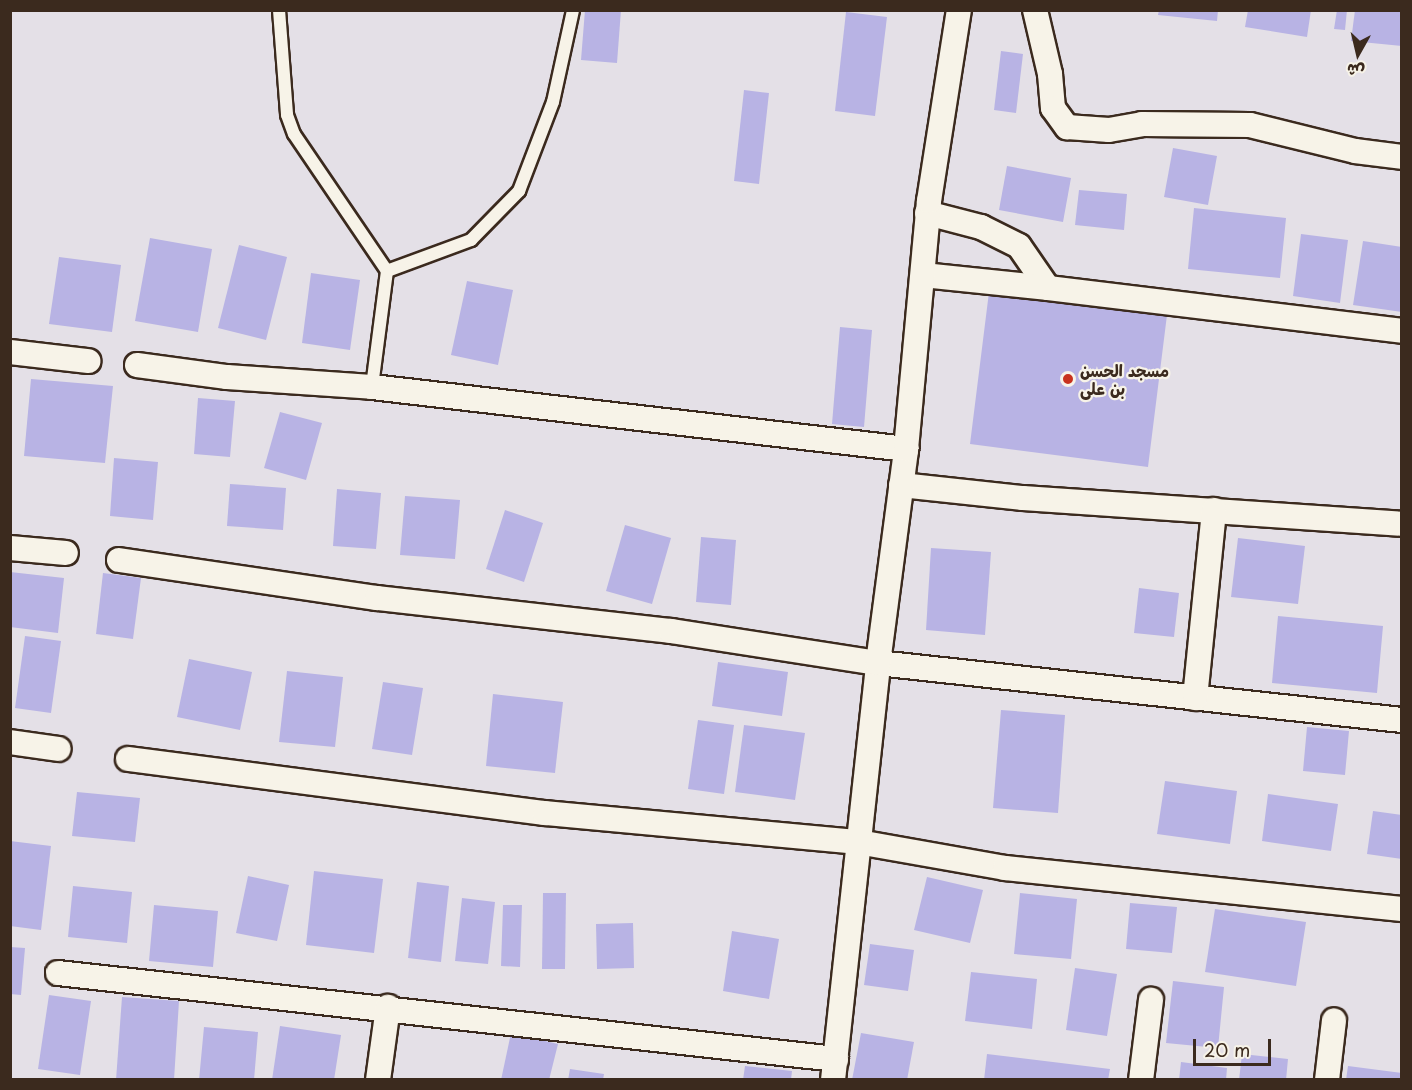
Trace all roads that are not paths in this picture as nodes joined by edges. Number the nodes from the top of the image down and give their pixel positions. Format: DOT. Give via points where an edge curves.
graph roads {
  1 [pos="279,10"];
  2 [pos="573,10"];
  3 [pos="958,10"];
  4 [pos="1035,10"];
  5 [pos="1401,157"];
  6 [pos="927,213"];
  7 [pos="387,271"];
  8 [pos="922,275"];
  9 [pos="1048,288"];
  10 [pos="1401,331"];
  11 [pos="10,352"];
  12 [pos="88,361"];
  13 [pos="137,365"];
  14 [pos="372,387"];
  15 [pos="906,449"];
  16 [pos="901,486"];
  17 [pos="1214,510"];
  18 [pos="1401,524"];
  19 [pos="10,548"];
  20 [pos="66,553"];
  21 [pos="119,560"];
  22 [pos="878,663"];
  23 [pos="1195,698"];
  24 [pos="1401,720"];
  25 [pos="10,742"];
  26 [pos="59,749"];
  27 [pos="128,759"];
  28 [pos="858,842"];
  29 [pos="1401,909"];
  30 [pos="58,973"];
  31 [pos="1151,1000"];
  32 [pos="388,1007"];
  33 [pos="1334,1020"];
  34 [pos="834,1069"];
  35 [pos="378,1080"];
  36 [pos="1141,1080"];
  37 [pos="1327,1080"];
  1 -- 7 [label="lane" via="286,116 294,134"];
  2 -- 7 [label="lane" via="553,102 519,191 471,240"];
  3 -- 6 [label="street"];
  4 -- 5 [label="street" via="1050,74 1053,108 1067,127 1108,130 1142,124 1250,125 1355,151"];
  6 -- 8 [label="street"];
  6 -- 9 [label="street" via="981,227 1019,246"];
  7 -- 14 [label="lane"];
  8 -- 9 [label="street"];
  8 -- 15 [label="street"];
  9 -- 10 [label="street"];
  11 -- 12 [label="street"];
  13 -- 14 [label="street" via="227,377"];
  14 -- 15 [label="street"];
  15 -- 16 [label="street"];
  16 -- 17 [label="street"];
  16 -- 22 [label="street"];
  17 -- 18 [label="street"];
  17 -- 23 [label="street"];
  19 -- 20 [label="street"];
  21 -- 22 [label="street" via="376,598 671,631"];
  22 -- 23 [label="street"];
  22 -- 28 [label="street"];
  23 -- 24 [label="street"];
  25 -- 26 [label="street"];
  27 -- 28 [label="street" via="545,813"];
  28 -- 29 [label="street" via="1005,868"];
  28 -- 34 [label="street"];
  30 -- 32 [label="street"];
  31 -- 36 [label="street"];
  32 -- 34 [label="street"];
  32 -- 35 [label="street"];
  33 -- 37 [label="street"];
}
